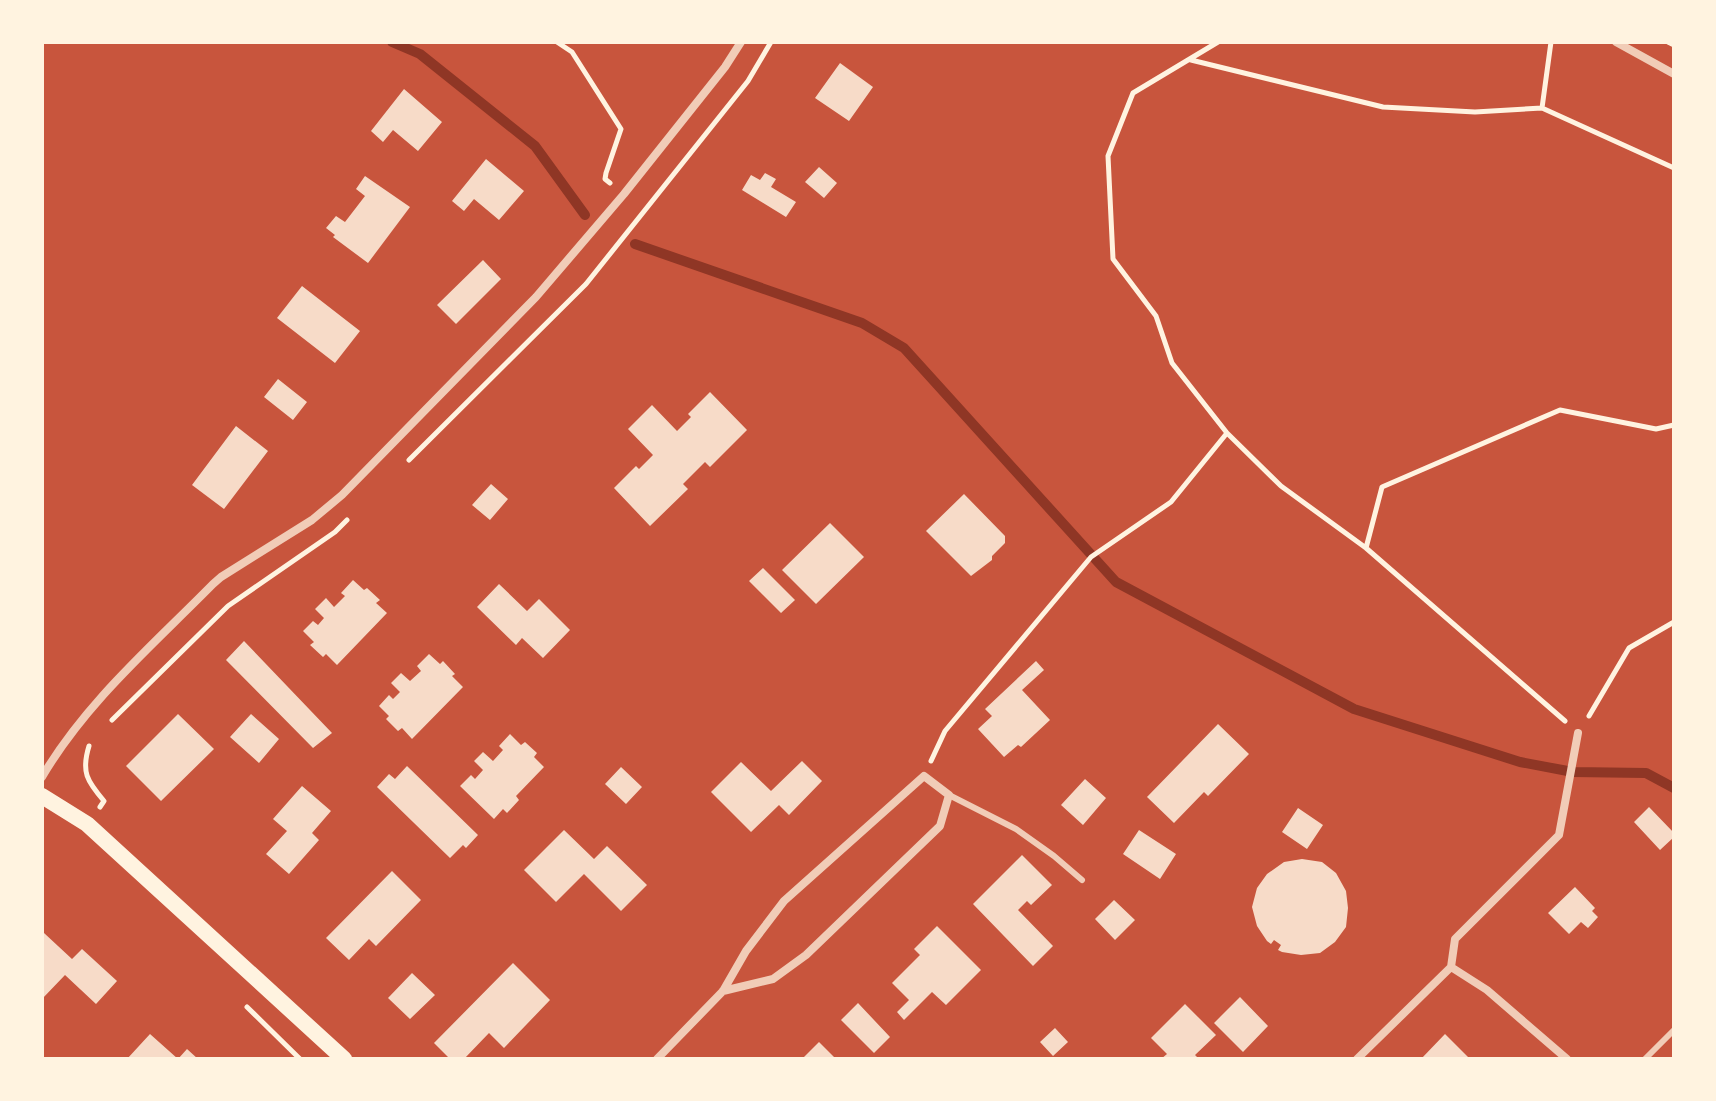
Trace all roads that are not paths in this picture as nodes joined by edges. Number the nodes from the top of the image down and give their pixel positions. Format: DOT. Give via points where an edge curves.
graph roads {
  1 [pos="741,42"];
  2 [pos="1616,42"];
  3 [pos="1674,74"];
  4 [pos="1578,733"];
  5 [pos="42,777"];
  6 [pos="949,795"];
  7 [pos="42,796"];
  8 [pos="1082,880"];
  9 [pos="1451,967"];
  10 [pos="723,991"];
  11 [pos="1674,1030"];
  12 [pos="344,1059"];
  13 [pos="657,1059"];
  14 [pos="1357,1059"];
  15 [pos="1567,1059"];
  16 [pos="1645,1059"];
  1 -- 5 [label="street" via="652,160 536,297 342,495 213,584 85,713"];
  2 -- 3 [label="street"];
  4 -- 9 [label="street" via="1559,835 1455,939"];
  6 -- 8 [label="lane" via="1016,829"];
  6 -- 10 [label="street" via="940,826 806,955 773,979"];
  6 -- 10 [label="street" via="924,776 784,901"];
  7 -- 12 [label="main road" via="87,824"];
  9 -- 14 [label="street"];
  9 -- 15 [label="street" via="1487,990"];
  10 -- 13 [label="street"];
  11 -- 16 [label="lane"];
}
